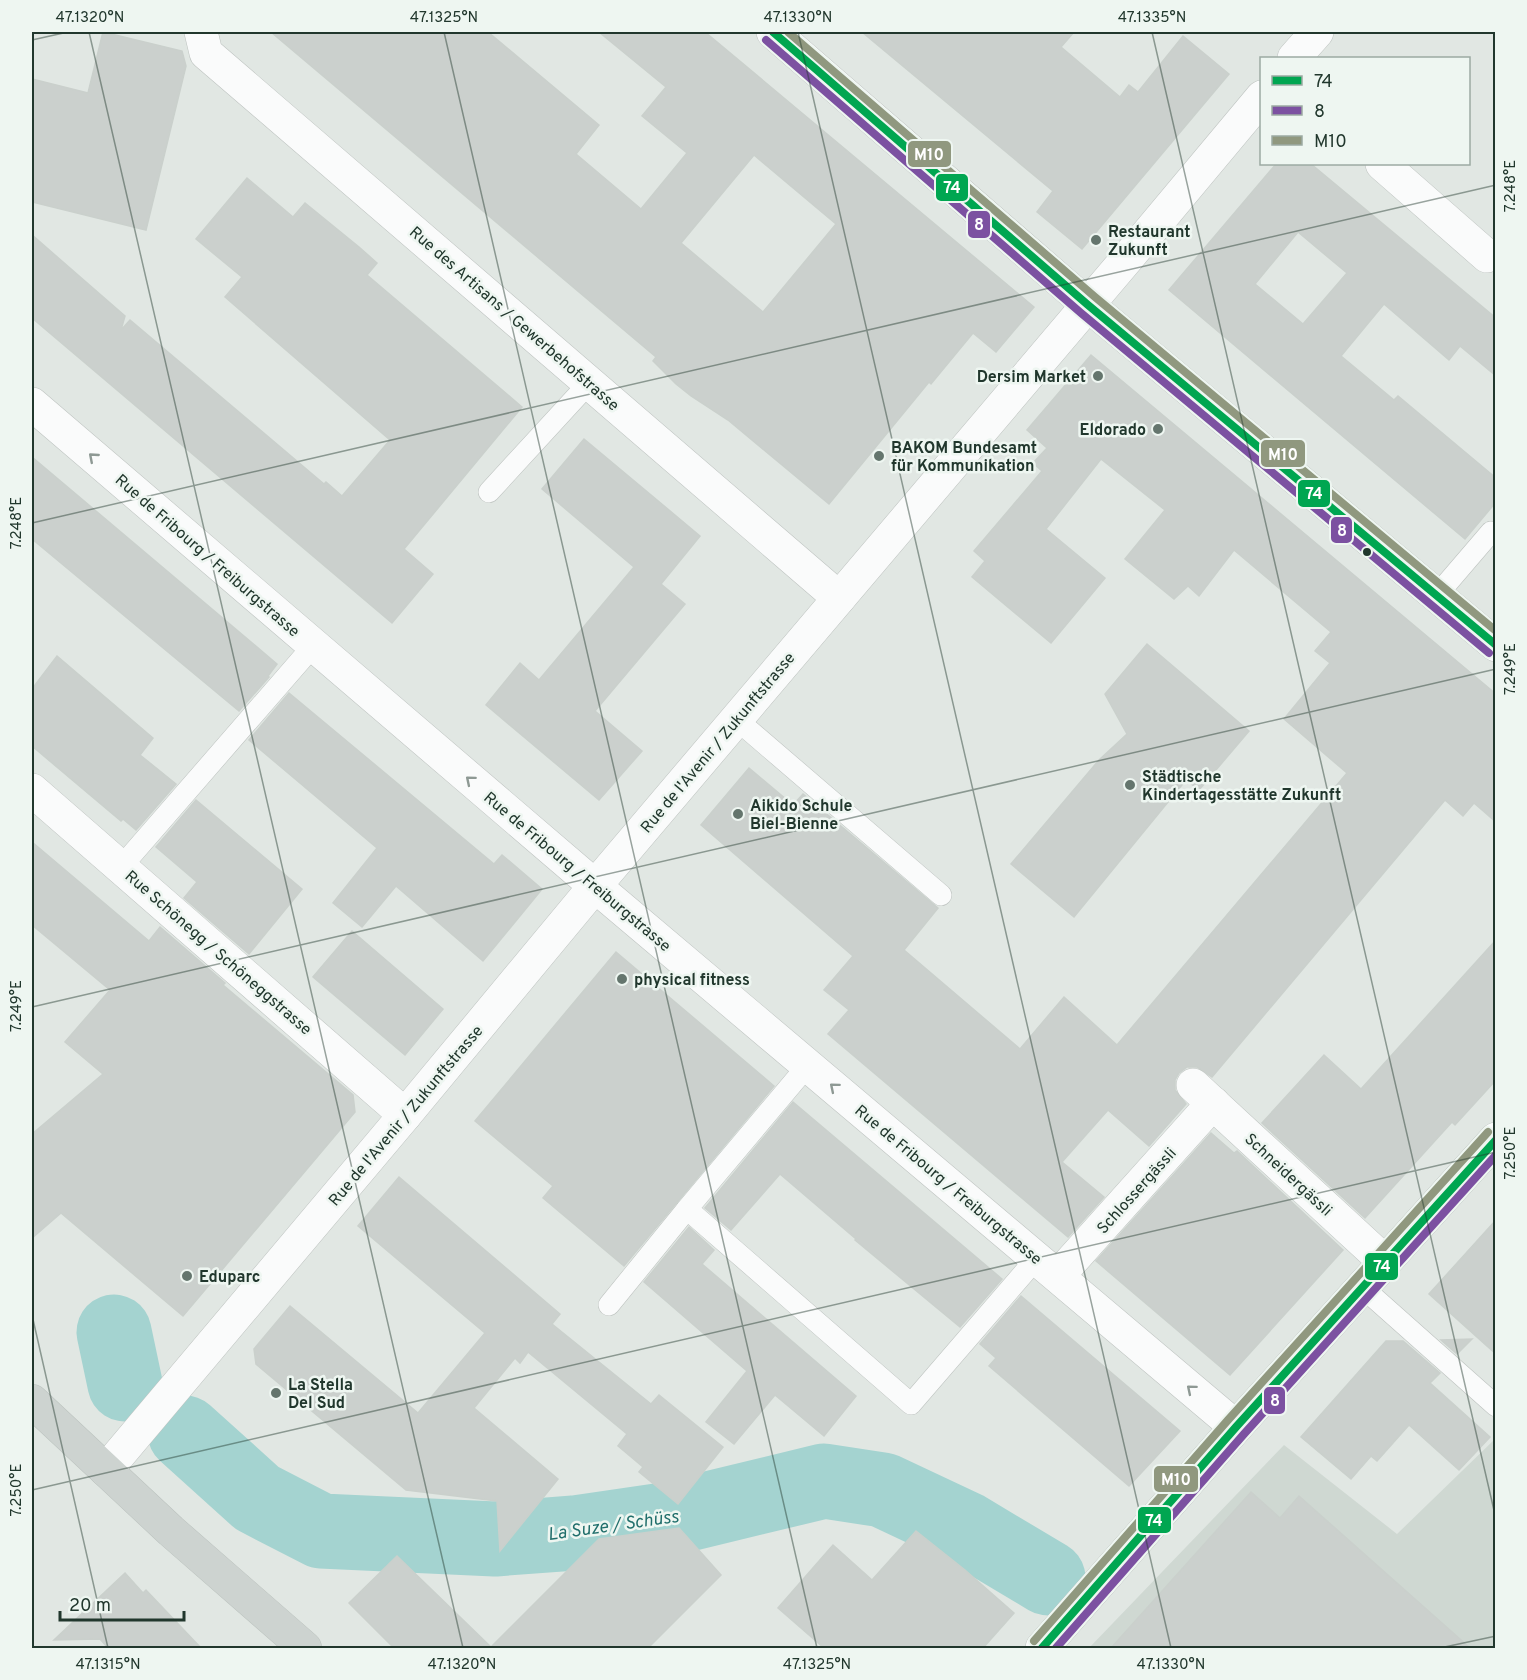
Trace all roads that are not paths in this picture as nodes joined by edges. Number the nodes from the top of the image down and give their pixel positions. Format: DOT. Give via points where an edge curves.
graph roads {
  1 [pos="773,32"];
  2 [pos="1317,32"];
  3 [pos="204,42"];
  4 [pos="1295,57"];
  5 [pos="1260,99"];
  6 [pos="1383,165"];
  7 [pos="1487,256"];
  8 [pos="1088,304"];
  9 [pos="590,381"];
  10 [pos="32,404"];
  11 [pos="489,492"];
  12 [pos="1491,532"];
  13 [pos="1437,595"];
  14 [pos="839,598"];
  15 [pos="1496,645"];
  16 [pos="313,646"];
  17 [pos="736,719"];
  18 [pos="32,790"];
  19 [pos="121,867"];
  20 [pos="595,885"];
  21 [pos="941,895"];
  22 [pos="808,1065"];
  23 [pos="1203,1094"];
  24 [pos="405,1115"];
  25 [pos="1496,1139"];
  26 [pos="687,1209"];
  27 [pos="1385,1262"];
  28 [pos="1047,1268"];
  29 [pos="1362,1287"];
  30 [pos="609,1305"];
  31 [pos="32,1401"];
  32 [pos="1496,1406"];
  33 [pos="1236,1427"];
  34 [pos="106,1470"];
  35 [pos="300,1647"];
  36 [pos="1042,1648"];
  1 -- 8 [label="street"];
  2 -- 4 [label="street"];
  3 -- 9 [label="street, Rue des Artisans / Gewerbehofstrasse"];
  5 -- 8 [label="street, Rue de l'Avenir / Zukunftstrasse"];
  6 -- 7 [label="street"];
  8 -- 13 [label="street"];
  8 -- 14 [label="street, Rue de l'Avenir / Zukunftstrasse"];
  9 -- 11 [label="lane"];
  9 -- 14 [label="street, Rue des Artisans / Gewerbehofstrasse"];
  16 -- 10 [label="street, Rue de Fribourg / Freiburgstrasse, one-way"];
  12 -- 13 [label="lane"];
  13 -- 15 [label="street"];
  14 -- 17 [label="street, Rue de l'Avenir / Zukunftstrasse"];
  16 -- 19 [label="lane"];
  20 -- 16 [label="street, Rue de Fribourg / Freiburgstrasse, one-way"];
  17 -- 20 [label="street, Rue de l'Avenir / Zukunftstrasse"];
  17 -- 21 [label="lane"];
  18 -- 19 [label="street, Rue Schönegg / Schöneggstrasse"];
  19 -- 24 [label="street, Rue Schönegg / Schöneggstrasse"];
  20 -- 22 [label="street, Rue de Fribourg / Freiburgstrasse"];
  20 -- 24 [label="street, Rue de l'Avenir / Zukunftstrasse"];
  22 -- 26 [label="lane"];
  28 -- 22 [label="street, Rue de Fribourg / Freiburgstrasse, one-way"];
  23 -- 27 [label="street, Schneidergässli"];
  23 -- 28 [label="street, Schlossergässli"];
  24 -- 34 [label="street, Rue de l'Avenir / Zukunftstrasse"];
  25 -- 27 [label="street"];
  26 -- 28 [label="lane" via="911,1404"];
  26 -- 30 [label="lane"];
  27 -- 29 [label="street"];
  33 -- 28 [label="street, Rue de Fribourg / Freiburgstrasse, one-way"];
  29 -- 32 [label="lane"];
  29 -- 33 [label="street"];
  31 -- 34 [label="main road"];
  33 -- 36 [label="street"];
  34 -- 35 [label="main road"];
}
